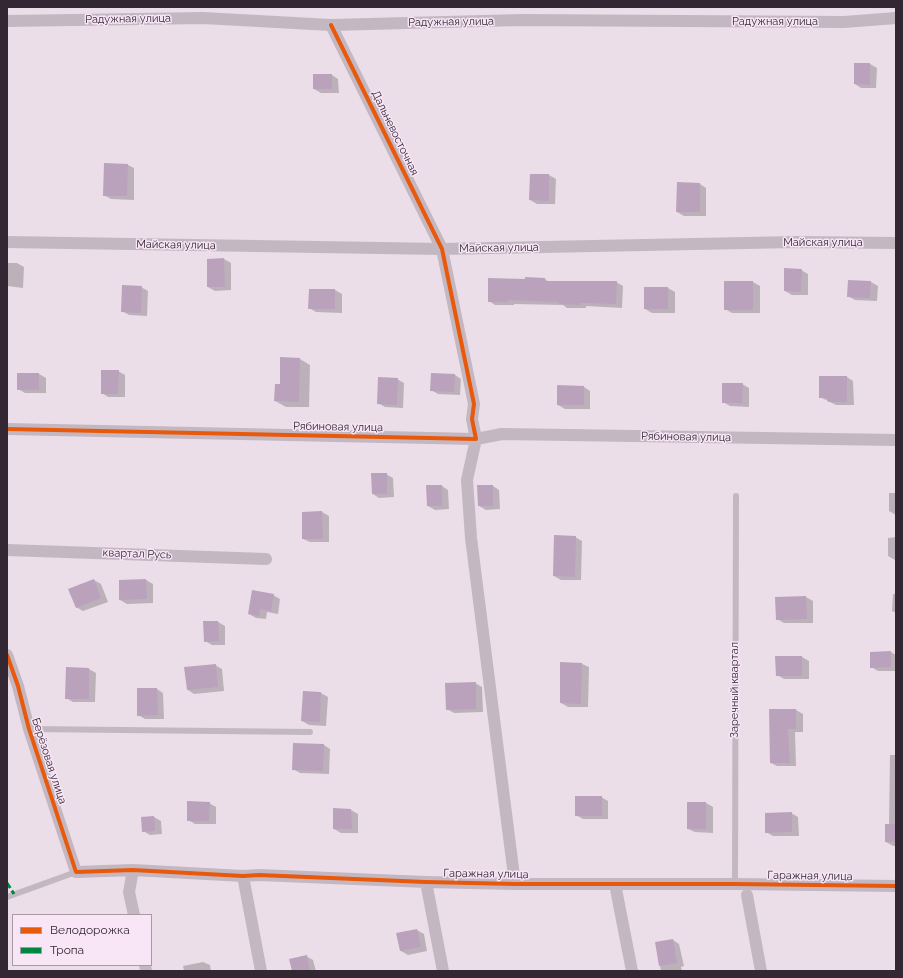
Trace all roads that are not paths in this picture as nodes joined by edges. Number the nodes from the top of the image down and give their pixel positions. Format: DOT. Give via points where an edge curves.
graph roads {
  1 [pos="896,18"];
  2 [pos="7,21"];
  3 [pos="331,25"];
  4 [pos="7,242"];
  5 [pos="896,243"];
  6 [pos="442,249"];
  7 [pos="7,429"];
  8 [pos="476,439"];
  9 [pos="896,440"];
  10 [pos="736,496"];
  11 [pos="7,550"];
  12 [pos="266,559"];
  13 [pos="7,655"];
  14 [pos="29,729"];
  15 [pos="310,732"];
  16 [pos="133,870"];
  17 [pos="76,872"];
  18 [pos="243,876"];
  19 [pos="426,882"];
  20 [pos="515,884"];
  21 [pos="615,884"];
  22 [pos="735,884"];
  23 [pos="896,886"];
  24 [pos="747,895"];
  25 [pos="7,897"];
  26 [pos="134,914"];
  27 [pos="261,971"];
  28 [pos="443,971"];
  29 [pos="632,971"];
  30 [pos="761,971"];
  1 -- 3 [label="street, Радужная улица" via="844,22 521,20"];
  2 -- 3 [label="street, Радужная улица" via="204,18"];
  3 -- 6 [label="street, Дальневосточная"];
  4 -- 6 [label="street, Майская улица"];
  5 -- 6 [label="street, Майская улица"];
  6 -- 8 [label="street" via="474,404 472,419"];
  7 -- 8 [label="street, Рябиновая улица"];
  8 -- 9 [label="street, Рябиновая улица" via="502,434"];
  8 -- 20 [label="street" via="467,480 471,538"];
  10 -- 22 [label="lane, Заречный квартал"];
  11 -- 12 [label="street, квартал Русь"];
  13 -- 14 [label="street, Берёзовая улица"];
  14 -- 15 [label="lane"];
  14 -- 17 [label="street, Берёзовая улица"];
  16 -- 17 [label="street, Гаражная улица"];
  16 -- 18 [label="street, Гаражная улица"];
  16 -- 26 [label="street" via="129,892"];
  17 -- 25 [label="lane"];
  18 -- 19 [label="street, Гаражная улица"];
  18 -- 27 [label="street"];
  19 -- 20 [label="street, Гаражная улица"];
  19 -- 28 [label="street"];
  20 -- 21 [label="street, Гаражная улица"];
  21 -- 22 [label="street, Гаражная улица"];
  21 -- 29 [label="street"];
  22 -- 23 [label="street, Гаражная улица"];
  24 -- 30 [label="street"];
}
